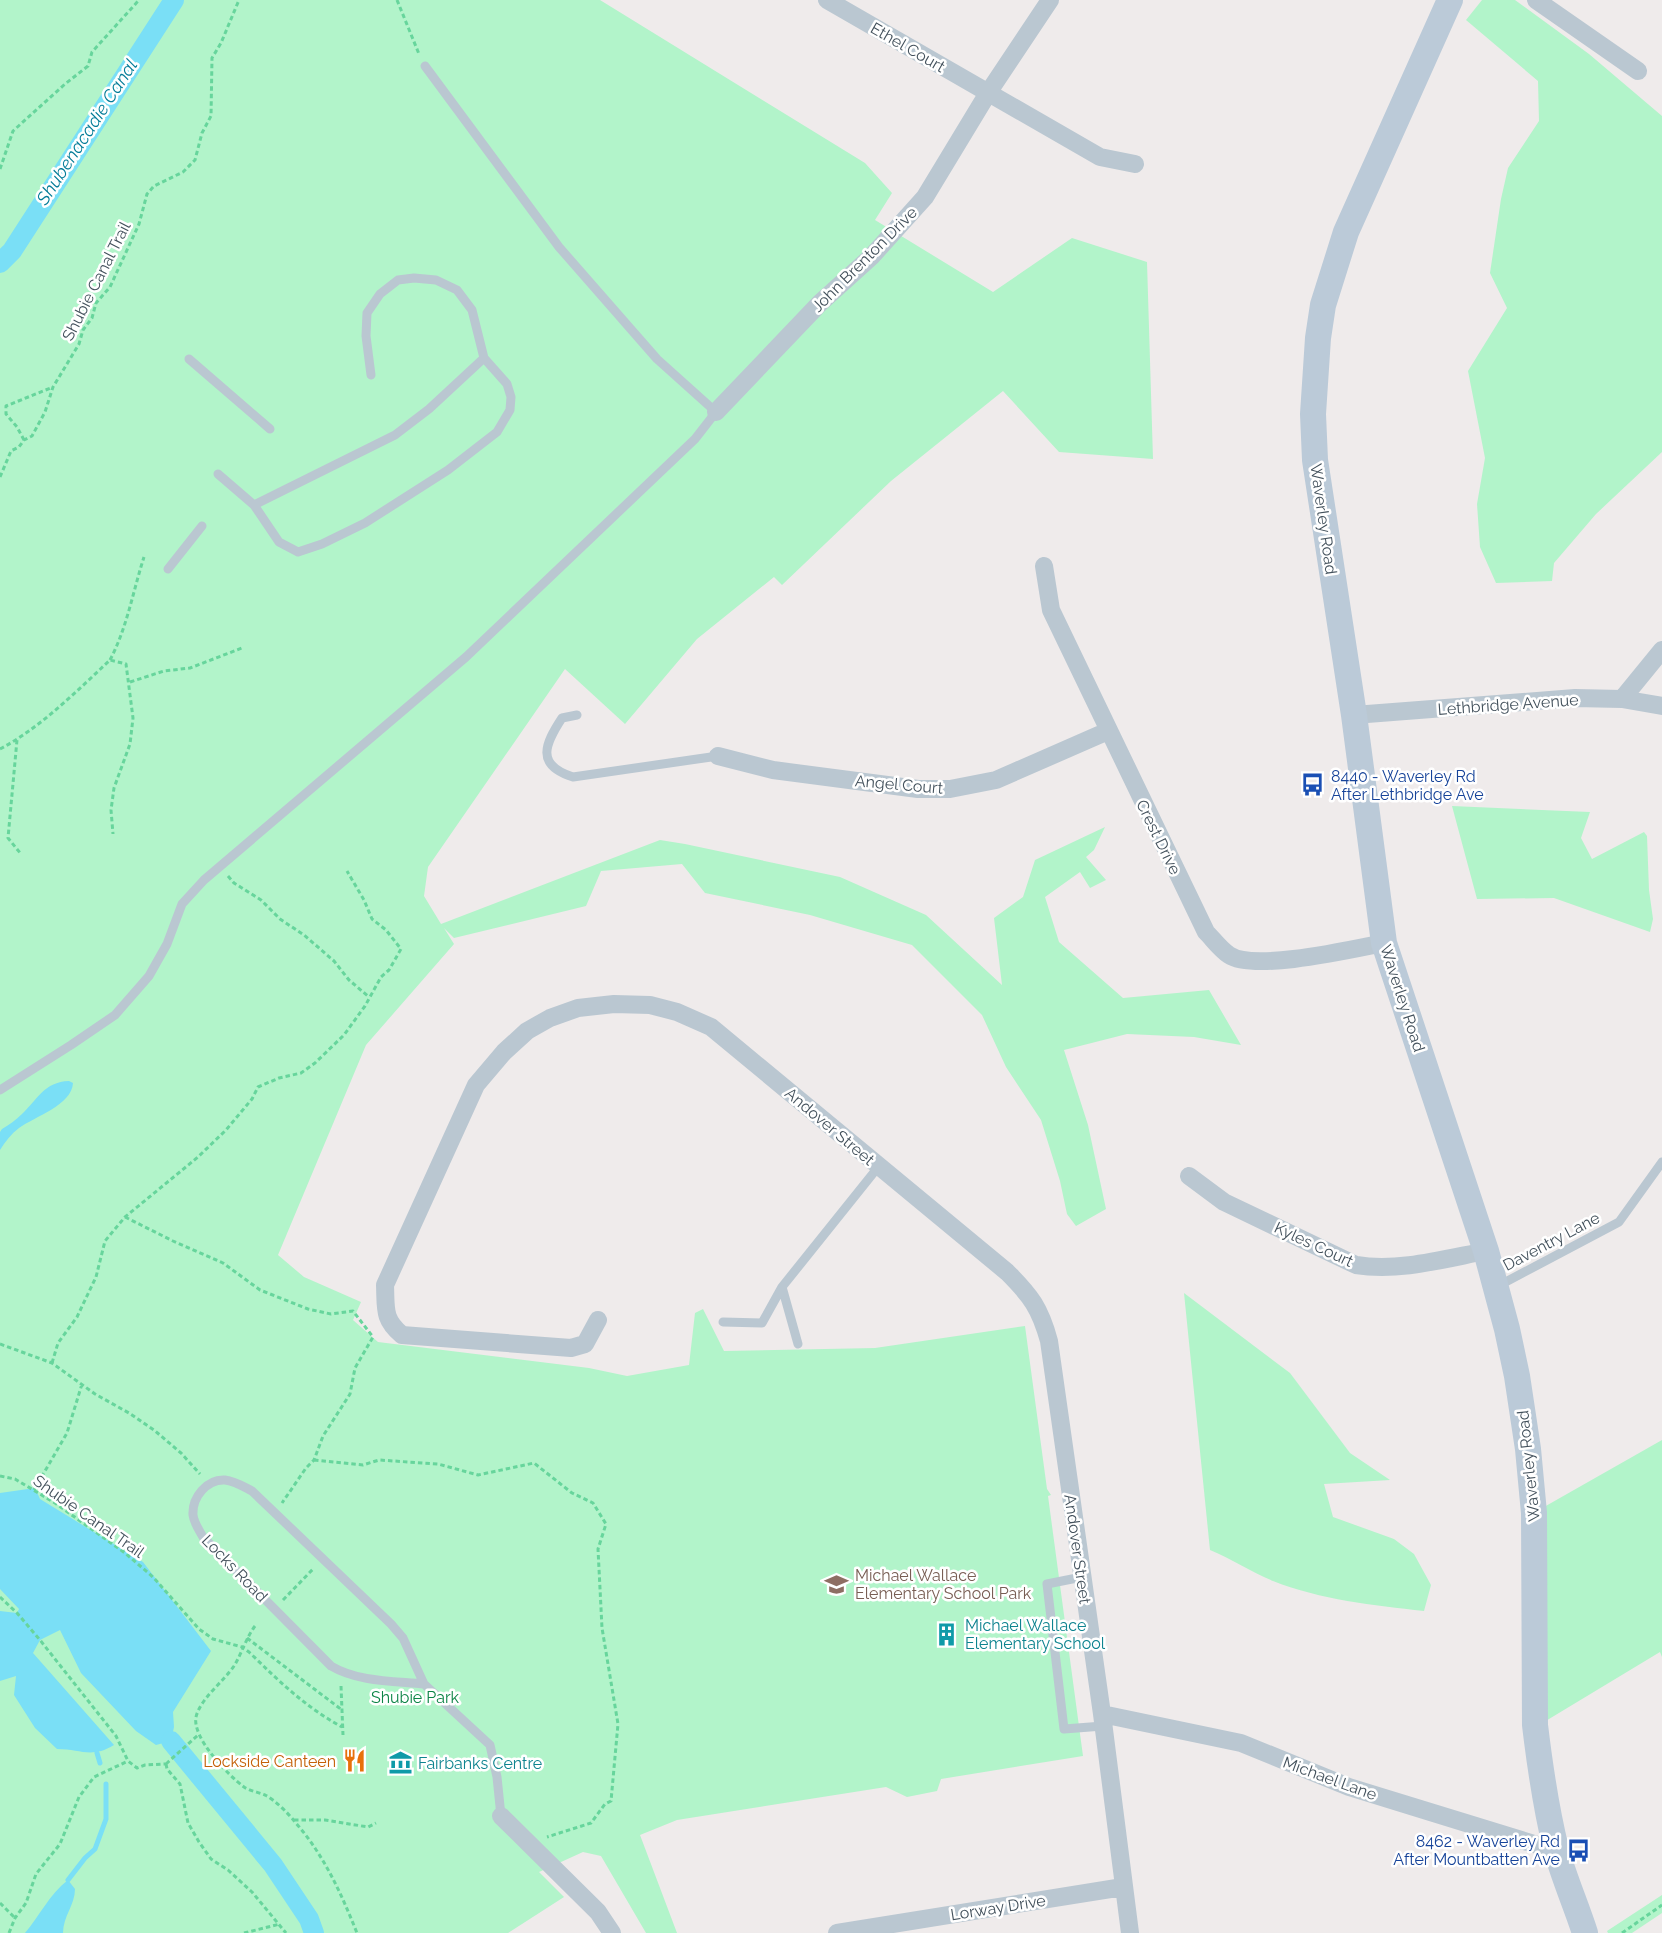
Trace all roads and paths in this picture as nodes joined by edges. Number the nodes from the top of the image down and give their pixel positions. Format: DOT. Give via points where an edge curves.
graph roads {
  1 [pos="139,0"];
  2 [pos="239,0"];
  3 [pos="397,0"];
  4 [pos="827,0"];
  5 [pos="1050,0"];
  6 [pos="1450,0"];
  7 [pos="1536,0"];
  8 [pos="424,66"];
  9 [pos="1638,71"];
  10 [pos="988,93"];
  11 [pos="1135,164"];
  12 [pos="0,169"];
  13 [pos="484,358"];
  14 [pos="189,359"];
  15 [pos="371,375"];
  16 [pos="53,387"];
  17 [pos="717,412"];
  18 [pos="270,429"];
  19 [pos="24,441"];
  20 [pos="218,474"];
  21 [pos="0,477"];
  22 [pos="254,505"];
  23 [pos="202,526"];
  24 [pos="144,557"];
  25 [pos="1044,566"];
  26 [pos="168,569"];
  27 [pos="242,648"];
  28 [pos="1662,650"];
  29 [pos="110,660"];
  30 [pos="130,682"];
  31 [pos="1622,699"];
  32 [pos="1662,706"];
  33 [pos="1354,715"];
  34 [pos="577,716"];
  35 [pos="1108,731"];
  36 [pos="17,740"];
  37 [pos="0,748"];
  38 [pos="718,756"];
  39 [pos="113,834"];
  40 [pos="21,854"];
  41 [pos="219,867"];
  42 [pos="347,871"];
  43 [pos="1384,943"];
  44 [pos="369,997"];
  45 [pos="0,1090"];
  46 [pos="1662,1162"];
  47 [pos="879,1166"];
  48 [pos="1190,1176"];
  49 [pos="125,1217"];
  50 [pos="1486,1251"];
  51 [pos="782,1287"];
  52 [pos="1496,1287"];
  53 [pos="598,1320"];
  54 [pos="723,1322"];
  55 [pos="0,1344"];
  56 [pos="798,1344"];
  57 [pos="52,1363"];
  58 [pos="82,1384"];
  59 [pos="314,1460"];
  60 [pos="0,1476"];
  61 [pos="210,1484"];
  62 [pos="34,1490"];
  63 [pos="275,1512"];
  64 [pos="308,1574"];
  65 [pos="1082,1577"];
  66 [pos="295,1587"];
  67 [pos="0,1598"];
  68 [pos="255,1626"];
  69 [pos="247,1638"];
  70 [pos="242,1647"];
  71 [pos="340,1672"];
  72 [pos="424,1684"];
  73 [pos="342,1710"];
  74 [pos="1102,1720"];
  75 [pos="342,1727"];
  76 [pos="198,1735"];
  77 [pos="343,1735"];
  78 [pos="128,1761"];
  79 [pos="166,1764"];
  80 [pos="501,1816"];
  81 [pos="294,1820"];
  82 [pos="376,1823"];
  83 [pos="528,1842"];
  84 [pos="1557,1851"];
  85 [pos="1124,1887"];
  86 [pos="0,1903"];
  87 [pos="1662,1905"];
  88 [pos="15,1918"];
  89 [pos="280,1924"];
  90 [pos="9,1933"];
  91 [pos="244,1933"];
  92 [pos="286,1933"];
  93 [pos="357,1933"];
  94 [pos="612,1933"];
  95 [pos="837,1933"];
  96 [pos="1130,1933"];
  97 [pos="1585,1933"];
  98 [pos="1623,1933"];
  1 -- 12 [label="path" via="92,52 88,66 13,131"];
  2 -- 16 [label="path, Shubie Canal Trail" via="212,58 211,116 195,160 147,194 139,224 110,287 96,303 79,344"];
  3 -- 8 [label="path"];
  4 -- 10 [label="street, Ethel Court"];
  5 -- 10 [label="street, John Brenton Drive"];
  6 -- 33 [label="main road, Waverley Road" via="1346,232 1326,294 1318,338 1313,414 1315,460"];
  7 -- 9 [label="street"];
  8 -- 17 [label="lane" via="559,247 657,359"];
  10 -- 11 [label="street, Ethel Court" via="1100,157"];
  10 -- 17 [label="street, John Brenton Drive" via="925,197"];
  13 -- 15 [label="lane" via="472,310 457,290 436,280 398,280 380,294 367,313"];
  13 -- 22 [label="lane" via="395,435"];
  13 -- 22 [label="lane" via="507,384 511,398 510,410 496,432 448,470 365,524 298,552 279,542"];
  14 -- 18 [label="lane"];
  16 -- 19 [label="path, Shubie Canal Trail" via="45,412"];
  16 -- 19 [label="path" via="6,406 6,414"];
  17 -- 41 [label="lane" via="687,447 466,657"];
  19 -- 21 [label="path, Shubie Canal Trail" via="11,451"];
  20 -- 22 [label="lane"];
  23 -- 26 [label="lane"];
  24 -- 29 [label="path" via="125,627"];
  25 -- 35 [label="street, Crest Drive" via="1051,610"];
  27 -- 30 [label="path" via="190,668"];
  28 -- 31 [label="street"];
  29 -- 30 [label="path" via="126,664"];
  29 -- 36 [label="path"];
  30 -- 39 [label="path" via="133,718 130,744 114,788"];
  31 -- 32 [label="street, Lethbridge Avenue"];
  31 -- 33 [label="street, Lethbridge Avenue" via="1575,698"];
  33 -- 43 [label="main road, Waverley Road"];
  34 -- 38 [label="lane" via="562,718 549,737 546,751 560,773 573,777"];
  35 -- 38 [label="street, Angel Court" via="996,780 950,789 918,789 773,770"];
  35 -- 43 [label="street, Crest Drive" via="1206,932 1229,956 1250,961 1304,957"];
  36 -- 37 [label="path"];
  36 -- 40 [label="path" via="8,838"];
  41 -- 44 [label="path" via="334,961"];
  41 -- 45 [label="lane" via="182,904 167,944 149,976 115,1015"];
  42 -- 44 [label="path" via="372,919 401,949"];
  43 -- 50 [label="main road, Waverley Road"];
  44 -- 49 [label="path" via="344,1035 315,1062 301,1073 258,1087 226,1130"];
  46 -- 52 [label="lane, Daventry Lane" via="1619,1222"];
  47 -- 51 [label="lane"];
  47 -- 53 [label="street, Andover Street" via="711,1027 650,1005 578,1008 550,1018 527,1031 476,1085 385,1286 387,1313 391,1325 402,1335 570,1348 585,1344"];
  47 -- 65 [label="street, Andover Street" via="1007,1272 1027,1291 1042,1315"];
  48 -- 50 [label="street, Kyles Court" via="1224,1203 1356,1265 1376,1268"];
  49 -- 57 [label="path" via="105,1241 96,1277 77,1317 58,1343"];
  49 -- 59 [label="path" via="223,1263 260,1290 308,1309 331,1314 352,1311 373,1337 355,1368 350,1394 322,1436"];
  50 -- 52 [label="main road, Waverley Road"];
  51 -- 54 [label="lane" via="762,1323"];
  51 -- 56 [label="lane"];
  52 -- 84 [label="main road, Waverley Road" via="1517,1376 1528,1449 1534,1513 1536,1725 1545,1798"];
  55 -- 57 [label="path"];
  57 -- 58 [label="path"];
  58 -- 61 [label="path" via="154,1430"];
  58 -- 62 [label="path" via="67,1432"];
  59 -- 63 [label="path"];
  59 -- 83 [label="path" via="363,1465 379,1460 438,1464 478,1475 534,1462 572,1493 593,1503 606,1524 598,1549 602,1628 618,1724 611,1801 591,1823"];
  60 -- 62 [label="path, Shubie Canal Trail"];
  61 -- 63 [label="lane" via="225,1480 241,1485"];
  61 -- 71 [label="lane, Locks Road" via="200,1491 193,1514 203,1537"];
  62 -- 70 [label="path, Shubie Canal Trail" via="125,1553 206,1634"];
  63 -- 72 [label="lane" via="392,1624 403,1638"];
  64 -- 66 [label="path"];
  65 -- 74 [label="street, Andover Street"];
  65 -- 74 [label="lane" via="1047,1584 1064,1729"];
  67 -- 78 [label="path" via="40,1640 116,1736"];
  68 -- 69 [label="path"];
  69 -- 70 [label="path"];
  69 -- 73 [label="path"];
  70 -- 75 [label="path" via="289,1691"];
  70 -- 76 [label="path" via="196,1718"];
  71 -- 72 [label="lane, Locks Road"];
  71 -- 73 [label="path"];
  72 -- 80 [label="lane" via="490,1745"];
  73 -- 75 [label="path"];
  74 -- 84 [label="street, Michael Lane" via="1241,1743 1349,1787"];
  74 -- 85 [label="street, Andover Street"];
  75 -- 77 [label="path"];
  76 -- 79 [label="path"];
  76 -- 81 [label="path" via="245,1788 267,1796"];
  78 -- 79 [label="path" via="137,1768"];
  78 -- 88 [label="path" via="94,1778 79,1797 60,1844 36,1874 26,1903"];
  79 -- 89 [label="path" via="180,1784 188,1823 211,1859 252,1892"];
  80 -- 83 [label="street"];
  81 -- 82 [label="path" via="368,1827"];
  81 -- 93 [label="path" via="335,1880"];
  83 -- 94 [label="street" via="598,1912"];
  84 -- 97 [label="main road, Waverley Road"];
  85 -- 95 [label="street, Lorway Drive"];
  85 -- 96 [label="street, Andover Street"];
  86 -- 88 [label="path"];
  87 -- 98 [label="path"];
  88 -- 90 [label="path"];
  89 -- 91 [label="path"];
  89 -- 92 [label="path"];
}
